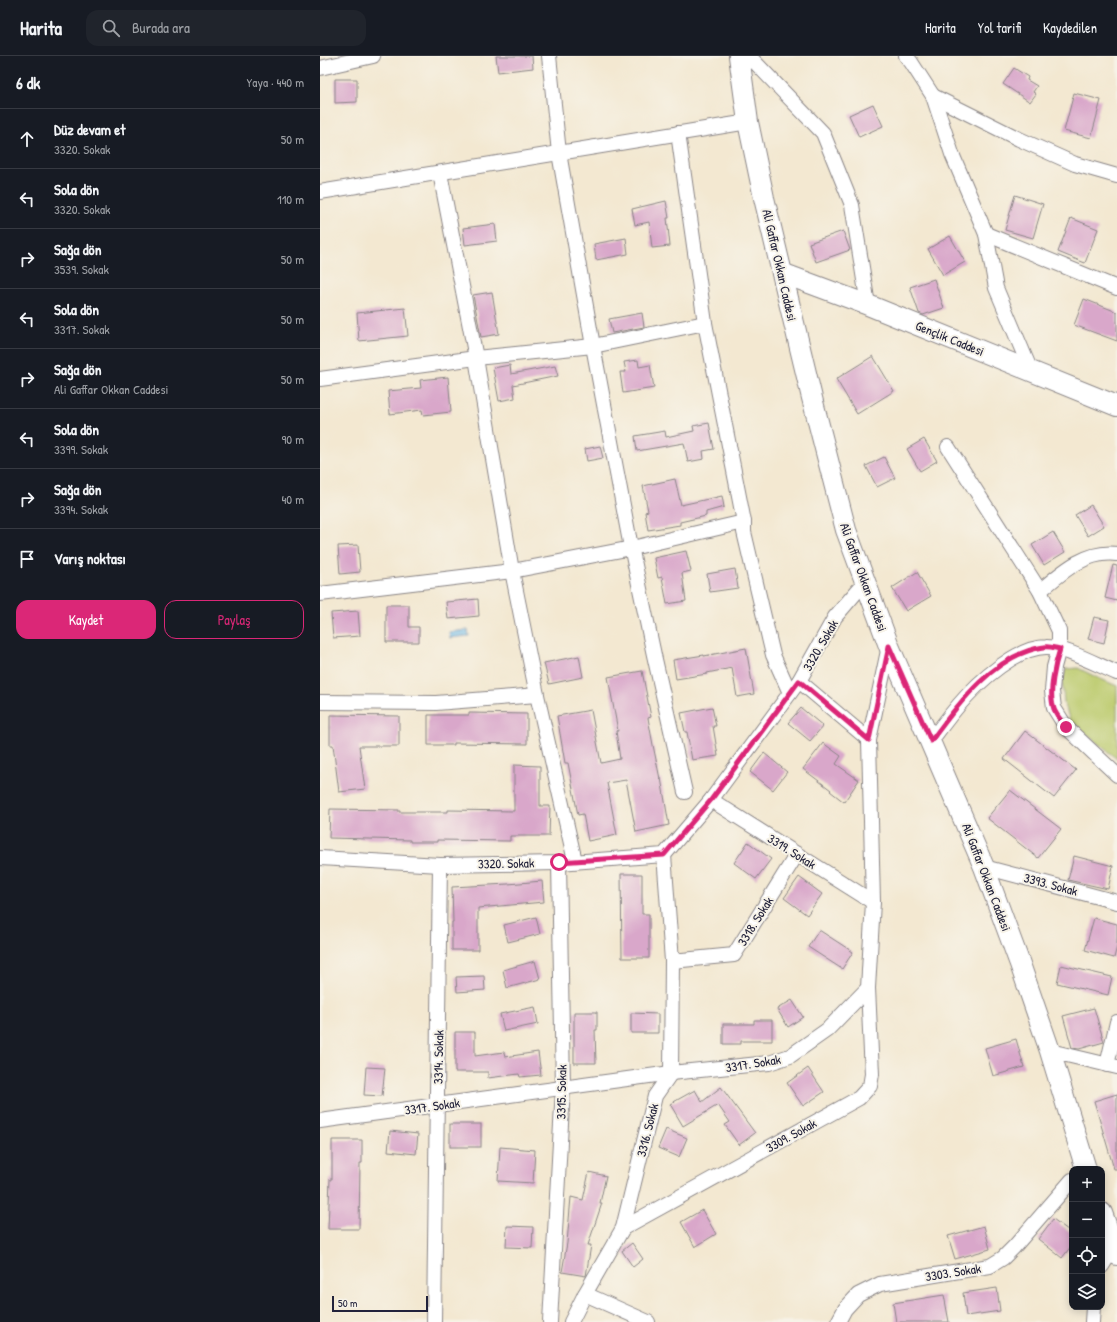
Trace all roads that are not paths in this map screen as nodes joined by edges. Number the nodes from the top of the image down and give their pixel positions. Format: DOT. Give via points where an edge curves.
graph roads {
  1 [pos="373,56"];
  2 [pos="549,56"];
  3 [pos="739,56"];
  4 [pos="749,56"];
  5 [pos="911,58"];
  6 [pos="320,68"];
  7 [pos="933,96"];
  8 [pos="748,122"];
  9 [pos="678,133"];
  10 [pos="559,153"];
  11 [pos="440,173"];
  12 [pos="1117,176"];
  13 [pos="320,192"];
  14 [pos="986,234"];
  15 [pos="782,273"];
  16 [pos="1117,288"];
  17 [pos="868,305"];
  18 [pos="705,323"];
  19 [pos="593,346"];
  20 [pos="476,358"];
  21 [pos="1031,371"];
  22 [pos="320,379"];
  23 [pos="1117,406"];
  24 [pos="948,447"];
  25 [pos="744,522"];
  26 [pos="632,548"];
  27 [pos="1117,554"];
  28 [pos="512,571"];
  29 [pos="865,582"];
  30 [pos="1040,591"];
  31 [pos="320,594"];
  32 [pos="889,646"];
  33 [pos="1060,649"];
  34 [pos="1117,673"];
  35 [pos="799,681"];
  36 [pos="790,693"];
  37 [pos="537,695"];
  38 [pos="320,702"];
  39 [pos="869,740"];
  40 [pos="931,741"];
  41 [pos="1117,775"];
  42 [pos="685,792"];
  43 [pos="711,800"];
  44 [pos="797,854"];
  45 [pos="664,855"];
  46 [pos="320,858"];
  47 [pos="574,861"];
  48 [pos="559,862"];
  49 [pos="440,865"];
  50 [pos="984,867"];
  51 [pos="873,902"];
  52 [pos="1117,902"];
  53 [pos="672,961"];
  54 [pos="868,988"];
  55 [pos="1117,1022"];
  56 [pos="1050,1051"];
  57 [pos="1112,1066"];
  58 [pos="671,1073"];
  59 [pos="563,1088"];
  60 [pos="438,1105"];
  61 [pos="320,1121"];
  62 [pos="1083,1166"];
  63 [pos="1069,1183"];
  64 [pos="1105,1223"];
  65 [pos="623,1228"];
  66 [pos="1115,1251"];
  67 [pos="1105,1263"];
  68 [pos="585,1294"];
  69 [pos="1093,1310"];
  70 [pos="434,1322"];
  71 [pos="550,1322"];
  72 [pos="571,1322"];
  73 [pos="648,1322"];
  74 [pos="838,1322"];
  75 [pos="1092,1322"];
  1 -- 6 [label="street"];
  2 -- 10 [label="street"];
  3 -- 8 [label="street, Ali Gaffar Okkan Caddesi"];
  4 -- 17 [label="street" via="823,133 852,205"];
  5 -- 7 [label="street"];
  7 -- 12 [label="street" via="1068,161"];
  7 -- 14 [label="street" via="952,154"];
  8 -- 9 [label="street"];
  8 -- 15 [label="street, Ali Gaffar Okkan Caddesi"];
  9 -- 10 [label="street"];
  9 -- 18 [label="street"];
  10 -- 11 [label="street"];
  10 -- 19 [label="street"];
  11 -- 13 [label="street"];
  11 -- 20 [label="street"];
  14 -- 16 [label="street"];
  14 -- 21 [label="street" via="996,288"];
  15 -- 17 [label="street, Gençlik Caddesi"];
  15 -- 29 [label="street, Ali Gaffar Okkan Caddesi" via="832,480 846,530"];
  17 -- 21 [label="street, Gençlik Caddesi"];
  18 -- 19 [label="street"];
  18 -- 25 [label="street"];
  19 -- 20 [label="street"];
  19 -- 26 [label="street"];
  20 -- 22 [label="street"];
  20 -- 28 [label="street"];
  21 -- 23 [label="street, Gençlik Caddesi"];
  24 -- 30 [label="street"];
  25 -- 26 [label="street"];
  25 -- 36 [label="street" via="744,532 773,655"];
  26 -- 28 [label="street"];
  26 -- 42 [label="street"];
  27 -- 30 [label="street" via="1106,552 1089,556 1063,571"];
  28 -- 31 [label="street"];
  28 -- 37 [label="street"];
  29 -- 32 [label="street, Ali Gaffar Okkan Caddesi"];
  29 -- 35 [label="street, 3320. Sokak" via="835,617"];
  30 -- 33 [label="street" via="1059,631"];
  32 -- 39 [label="street"];
  32 -- 40 [label="street, Ali Gaffar Okkan Caddesi"];
  33 -- 34 [label="street"];
  33 -- 40 [label="street" via="1046,647 1032,650 995,669 967,695"];
  33 -- 41 [label="street" via="1052,691 1054,708 1066,727"];
  35 -- 36 [label="street, 3320. Sokak"];
  35 -- 39 [label="street"];
  36 -- 43 [label="street, 3320. Sokak"];
  37 -- 38 [label="street" via="436,703"];
  37 -- 47 [label="street"];
  39 -- 51 [label="street"];
  40 -- 50 [label="street, Ali Gaffar Okkan Caddesi"];
  43 -- 44 [label="street, 3319. Sokak"];
  43 -- 45 [label="street, 3320. Sokak"];
  44 -- 51 [label="street, 3319. Sokak"];
  44 -- 53 [label="street, 3318. Sokak" via="734,955"];
  45 -- 47 [label="street, 3320. Sokak"];
  45 -- 53 [label="street"];
  46 -- 49 [label="street, 3320. Sokak"];
  47 -- 48 [label="street, 3320. Sokak"];
  48 -- 49 [label="street, 3320. Sokak"];
  48 -- 59 [label="street, 3315. Sokak"];
  49 -- 60 [label="street, 3314. Sokak"];
  50 -- 52 [label="street, 3393. Sokak"];
  50 -- 56 [label="street, Ali Gaffar Okkan Caddesi"];
  51 -- 54 [label="street"];
  53 -- 58 [label="street"];
  54 -- 58 [label="street, 3317. Sokak" via="826,1030 790,1056 762,1064"];
  54 -- 65 [label="street, 3309. Sokak" via="872,1074 870,1086 859,1098"];
  55 -- 57 [label="street"];
  56 -- 57 [label="street"];
  56 -- 62 [label="street, Ali Gaffar Okkan Caddesi"];
  58 -- 59 [label="street, 3317. Sokak"];
  58 -- 65 [label="street, 3316. Sokak" via="655,1096"];
  59 -- 60 [label="street, 3317. Sokak"];
  59 -- 71 [label="street, 3315. Sokak"];
  60 -- 61 [label="street, 3317. Sokak"];
  60 -- 70 [label="street, 3314. Sokak"];
  63 -- 74 [label="street, 3303. Sokak" via="1014,1247 990,1266 880,1284 858,1295 845,1309"];
  64 -- 66 [label="street"];
  65 -- 68 [label="street, 3316. Sokak"];
  66 -- 67 [label="street"];
  68 -- 72 [label="street, 3316. Sokak"];
  68 -- 73 [label="street"];
  69 -- 75 [label="street"];
}
